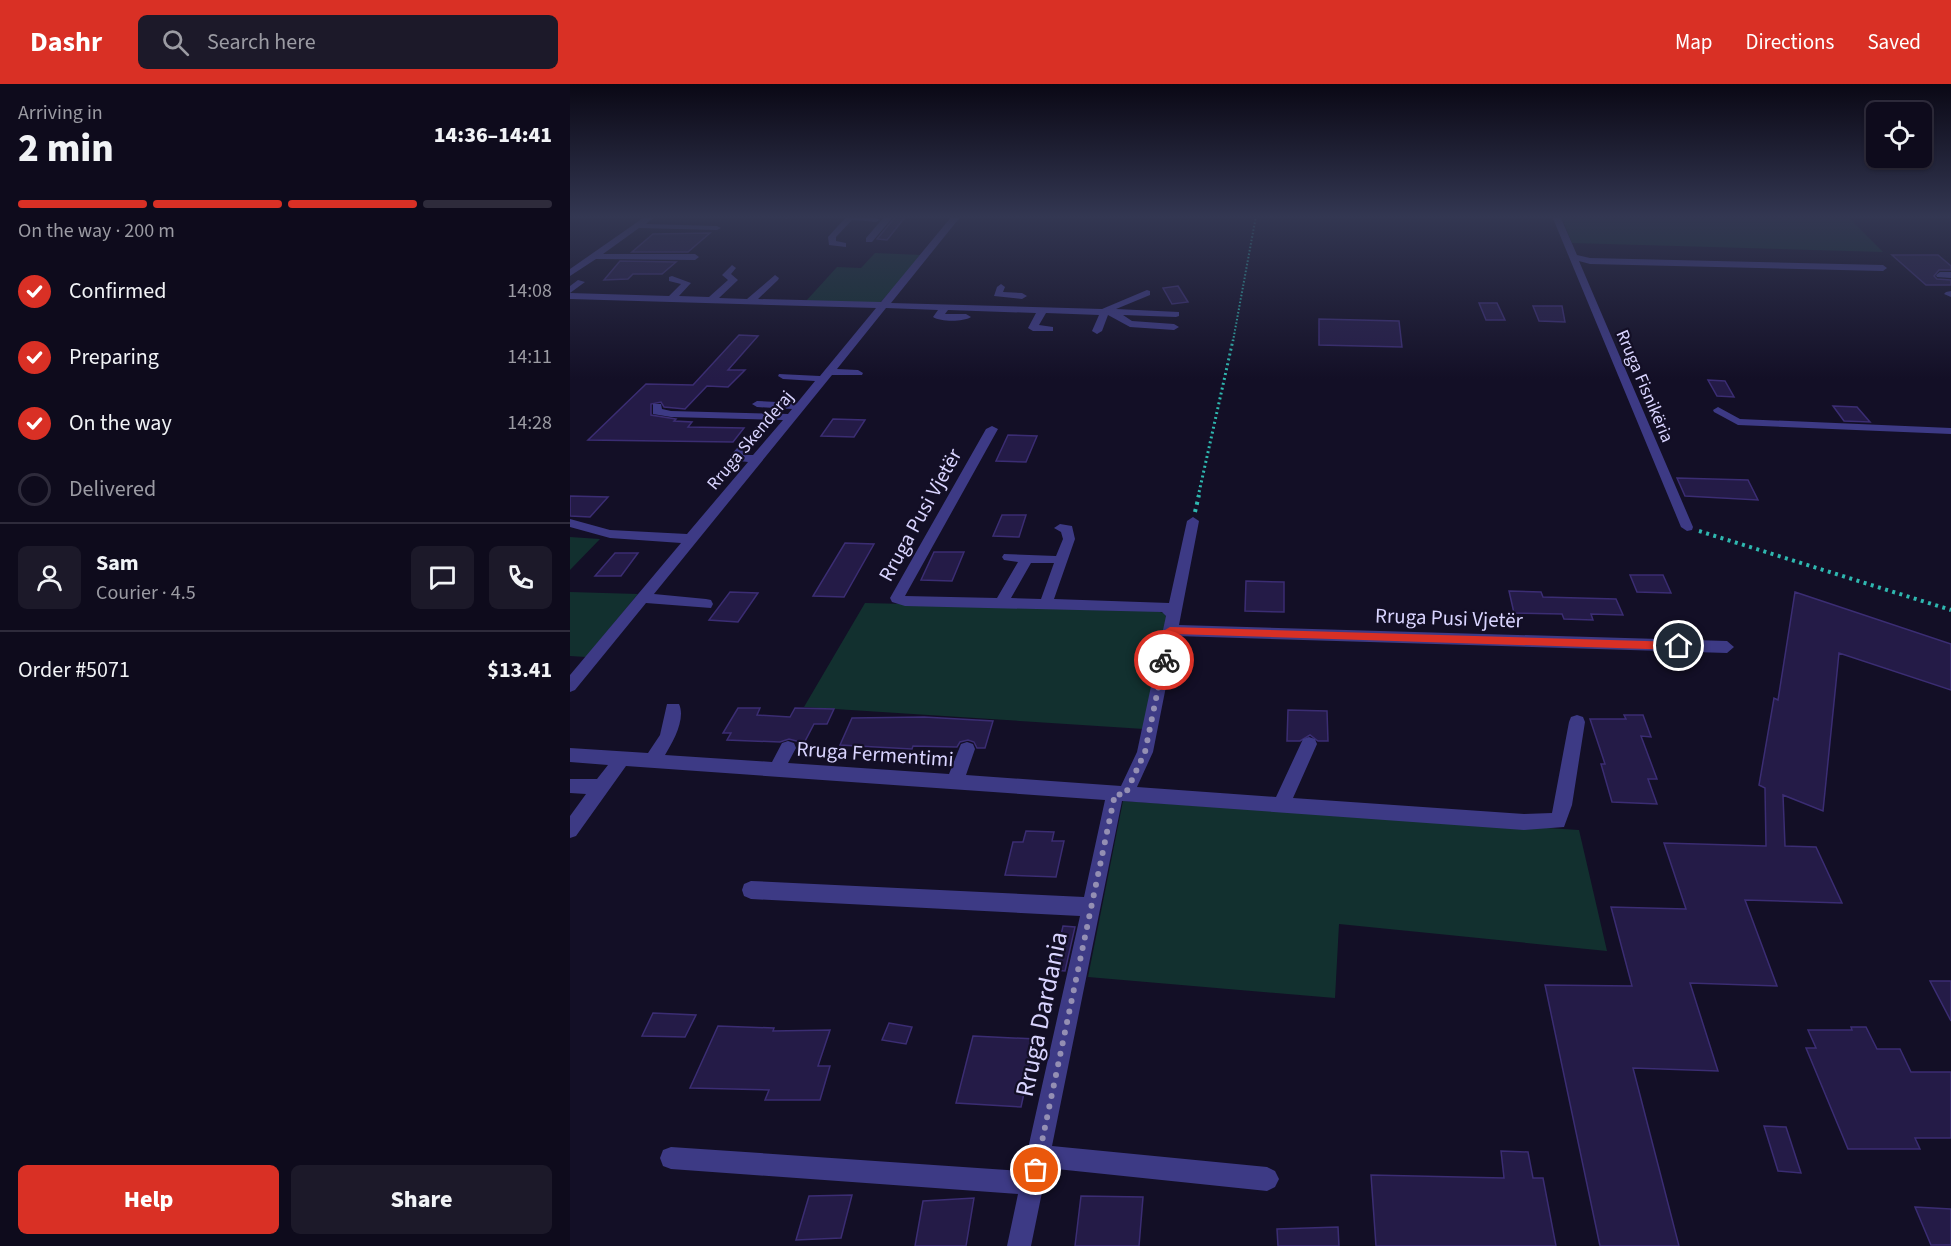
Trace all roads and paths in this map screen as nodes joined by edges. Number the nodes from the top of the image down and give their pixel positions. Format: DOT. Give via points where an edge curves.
graph roads {
  1 [pos="730,270"];
  2 [pos="913,270"];
  3 [pos="1245,270"];
  4 [pos="1578,270"];
  5 [pos="1940,275"];
  6 [pos="1951,275"];
  7 [pos="775,278"];
  8 [pos="672,279"];
  9 [pos="581,282"];
  10 [pos="606,284"];
  11 [pos="1001,287"];
  12 [pos="570,290"];
  13 [pos="1147,293"];
  14 [pos="1010,295"];
  15 [pos="570,296"];
  16 [pos="1022,296"];
  17 [pos="586,297"];
  18 [pos="671,299"];
  19 [pos="711,300"];
  20 [pos="750,301"];
  21 [pos="885,305"];
  22 [pos="945,307"];
  23 [pos="1003,308"];
  24 [pos="1043,309"];
  25 [pos="1107,311"];
  26 [pos="1176,314"];
  27 [pos="975,317"];
  28 [pos="1174,327"];
  29 [pos="1050,329"];
  30 [pos="1097,331"];
  31 [pos="858,373"];
  32 [pos="827,375"];
  33 [pos="783,376"];
  34 [pos="802,391"];
  35 [pos="757,405"];
  36 [pos="657,406"];
  37 [pos="795,409"];
  38 [pos="1718,410"];
  39 [pos="764,424"];
  40 [pos="993,429"];
  41 [pos="1951,431"];
  42 [pos="758,459"];
  43 [pos="1193,521"];
  44 [pos="570,523"];
  45 [pos="1687,527"];
  46 [pos="1060,528"];
  47 [pos="692,539"];
  48 [pos="1009,557"];
  49 [pos="1027,558"];
  50 [pos="1051,559"];
  51 [pos="643,598"];
  52 [pos="1000,603"];
  53 [pos="1046,603"];
  54 [pos="706,604"];
  55 [pos="1951,610"];
  56 [pos="1172,622"];
  57 [pos="1727,647"];
  58 [pos="570,686"];
  59 [pos="673,709"];
  60 [pos="1577,722"];
  61 [pos="1309,744"];
  62 [pos="788,748"];
  63 [pos="967,749"];
  64 [pos="570,755"];
  65 [pos="622,758"];
  66 [pos="652,760"];
  67 [pos="776,770"];
  68 [pos="955,782"];
  69 [pos="570,786"];
  70 [pos="601,787"];
  71 [pos="1120,794"];
  72 [pos="1281,805"];
  73 [pos="570,830"];
  74 [pos="751,890"];
  75 [pos="1091,907"];
  76 [pos="1039,1156"];
  77 [pos="671,1158"];
  78 [pos="1267,1179"];
  79 [pos="1033,1183"];
  80 [pos="1019,1246"];
  1 -- 19 [label="street" via="726,275 735,280"];
  2 -- 21 [label="street, Rruga Skenderaj"];
  3 -- 43 [label="path" via="1231,359"];
  4 -- 45 [label="street, Rruga Fisnikëria"];
  5 -- 6 [label="street"];
  7 -- 20 [label="street"];
  8 -- 18 [label="street" via="687,283"];
  9 -- 12 [label="street"];
  10 -- 17 [label="street"];
  11 -- 14 [label="street" via="998,294"];
  13 -- 25 [label="street"];
  14 -- 16 [label="street"];
  14 -- 23 [label="street"];
  15 -- 17 [label="street"];
  17 -- 18 [label="street"];
  18 -- 19 [label="street"];
  19 -- 20 [label="street"];
  20 -- 21 [label="street"];
  21 -- 22 [label="street"];
  21 -- 32 [label="street, Rruga Skenderaj"];
  22 -- 23 [label="street"];
  22 -- 27 [label="street" via="938,317"];
  23 -- 24 [label="street"];
  24 -- 25 [label="street"];
  24 -- 29 [label="street" via="1033,328"];
  25 -- 26 [label="street"];
  25 -- 28 [label="street" via="1130,324"];
  25 -- 30 [label="street"];
  31 -- 32 [label="street"];
  32 -- 33 [label="street"];
  32 -- 37 [label="street, Rruga Skenderaj"];
  34 -- 37 [label="street"];
  35 -- 37 [label="street"];
  36 -- 37 [label="street" via="657,412 671,414"];
  37 -- 42 [label="street, Rruga Skenderaj"];
  38 -- 41 [label="street" via="1738,422"];
  39 -- 42 [label="street" via="734,458"];
  40 -- 52 [label="street, Rruga Pusi Vjetër" via="897,598"];
  42 -- 47 [label="street, Rruga Skenderaj"];
  43 -- 56 [label="street"];
  44 -- 47 [label="street" via="610,534"];
  45 -- 55 [label="path"];
  46 -- 53 [label="street" via="1067,529 1070,539"];
  47 -- 51 [label="street, Rruga Skenderaj"];
  48 -- 49 [label="street"];
  49 -- 50 [label="street"];
  49 -- 52 [label="street"];
  51 -- 54 [label="street"];
  51 -- 58 [label="street, Rruga Skenderaj"];
  52 -- 53 [label="street, Rruga Pusi Vjetër"];
  53 -- 56 [label="street, Rruga Pusi Vjetër" via="1166,607"];
  56 -- 57 [label="street, Rruga Pusi Vjetër"];
  56 -- 71 [label="street" via="1145,752"];
  59 -- 66 [label="street" via="668,737"];
  60 -- 72 [label="street, Rruga Fermentimi" via="1558,821"];
  61 -- 72 [label="street"];
  62 -- 67 [label="street"];
  63 -- 68 [label="street"];
  64 -- 65 [label="street, Rruga Fermentimi"];
  65 -- 66 [label="street, Rruga Fermentimi"];
  65 -- 70 [label="street"];
  66 -- 67 [label="street, Rruga Fermentimi"];
  67 -- 68 [label="street, Rruga Fermentimi"];
  68 -- 71 [label="street, Rruga Fermentimi"];
  69 -- 70 [label="street"];
  70 -- 73 [label="street"];
  71 -- 72 [label="street, Rruga Fermentimi"];
  71 -- 75 [label="street, Rruga Dardania"];
  74 -- 75 [label="street"];
  75 -- 76 [label="street, Rruga Dardania"];
  76 -- 78 [label="street"];
  76 -- 79 [label="street, Rruga Dardania"];
  77 -- 79 [label="street"];
  79 -- 80 [label="street, Rruga Dardania"];
}
